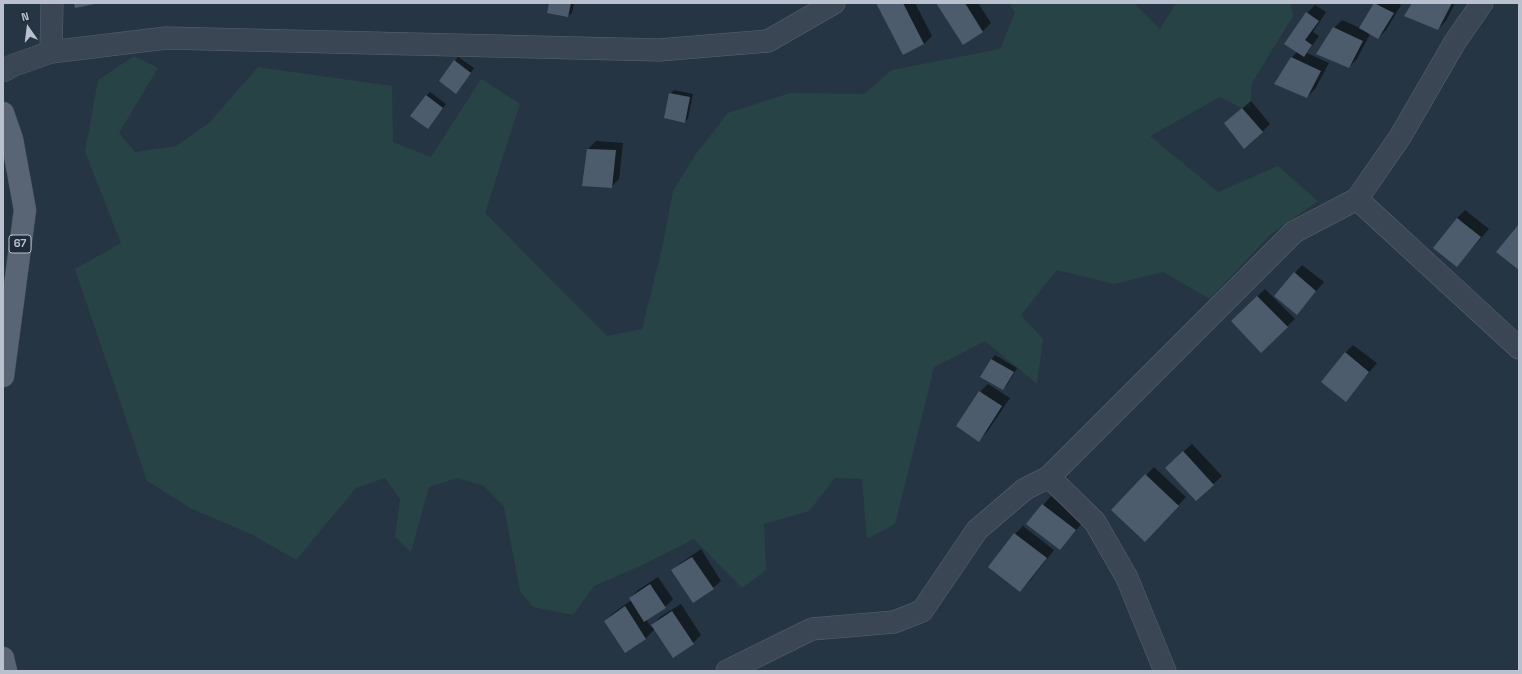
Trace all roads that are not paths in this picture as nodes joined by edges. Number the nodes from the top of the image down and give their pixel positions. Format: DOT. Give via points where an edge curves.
graph roads {
  1 [pos="52,3"];
  2 [pos="834,3"];
  3 [pos="1482,3"];
  4 [pos="51,52"];
  5 [pos="3,70"];
  6 [pos="3,113"];
  7 [pos="1357,199"];
  8 [pos="1519,348"];
  9 [pos="3,376"];
  10 [pos="1049,477"];
  11 [pos="3,658"];
  12 [pos="6,671"];
  13 [pos="728,671"];
  14 [pos="1165,671"];
  1 -- 4 [label="street"];
  2 -- 4 [label="street" via="768,41 659,50 166,38"];
  3 -- 7 [label="street" via="1455,42 1400,137"];
  4 -- 5 [label="street"];
  6 -- 9 [label="main road, 67" via="12,139 25,210"];
  7 -- 8 [label="street"];
  7 -- 10 [label="street" via="1294,232"];
  10 -- 13 [label="street" via="1025,489 977,530 922,611 894,622 812,629"];
  10 -- 14 [label="street" via="1095,522 1127,578"];
  11 -- 12 [label="main road"];
}
